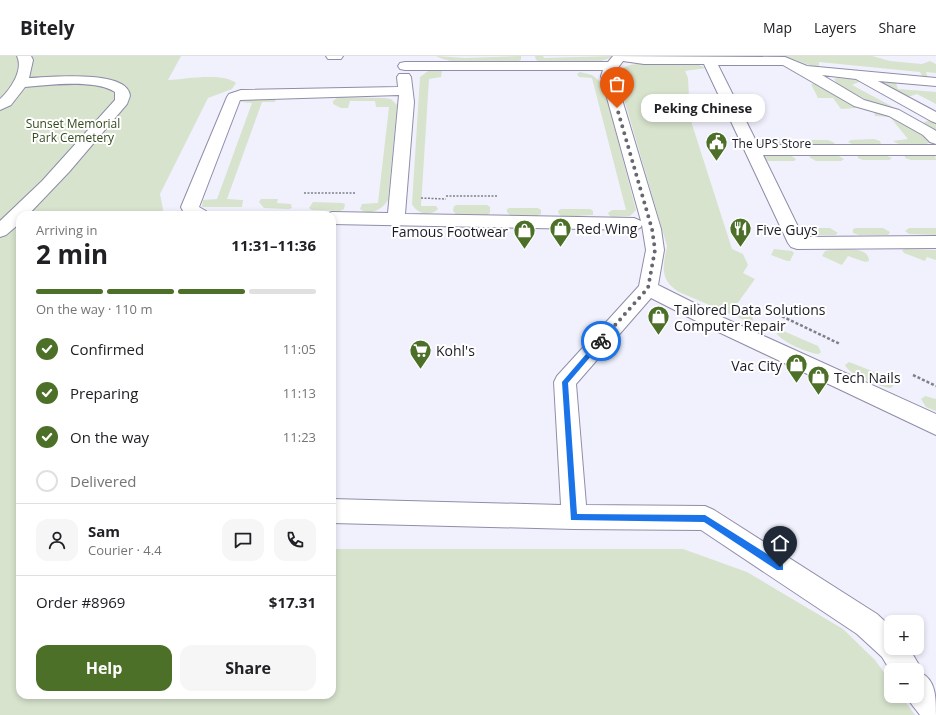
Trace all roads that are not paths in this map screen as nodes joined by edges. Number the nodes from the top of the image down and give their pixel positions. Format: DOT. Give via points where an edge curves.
graph roads {
  1 [pos="24,56"];
  2 [pos="617,59"];
  3 [pos="709,60"];
  4 [pos="406,61"];
  5 [pos="804,70"];
  6 [pos="855,74"];
  7 [pos="936,82"];
  8 [pos="21,84"];
  9 [pos="405,91"];
  10 [pos="0,106"];
  11 [pos="936,118"];
  12 [pos="936,139"];
  13 [pos="753,150"];
  14 [pos="936,150"];
  15 [pos="22,211"];
  16 [pos="192,211"];
  17 [pos="16,217"];
  18 [pos="336,218"];
  19 [pos="396,219"];
  20 [pos="634,224"];
  21 [pos="0,231"];
  22 [pos="936,242"];
  23 [pos="648,288"];
  24 [pos="936,425"];
  25 [pos="336,511"];
  26 [pos="574,517"];
  27 [pos="884,641"];
  28 [pos="924,696"];
  29 [pos="936,712"];
  1 -- 8 [label="lane" via="26,70"];
  2 -- 3 [label="lane"];
  2 -- 4 [label="lane"];
  2 -- 23 [label="lane" via="608,76 655,241"];
  3 -- 5 [label="lane" via="777,60"];
  3 -- 13 [label="lane"];
  4 -- 9 [label="lane"];
  5 -- 6 [label="lane"];
  5 -- 12 [label="lane" via="859,102 894,113"];
  6 -- 7 [label="lane"];
  6 -- 11 [label="lane"];
  8 -- 10 [label="lane" via="15,94"];
  8 -- 15 [label="lane" via="108,82 121,89 124,95 122,101 85,144"];
  9 -- 16 [label="lane" via="292,92 241,94 234,97 190,207"];
  9 -- 19 [label="lane" via="407,102"];
  13 -- 14 [label="lane"];
  13 -- 22 [label="lane" via="797,243"];
  17 -- 21 [label="lane"];
  18 -- 19 [label="lane"];
  19 -- 20 [label="lane"];
  23 -- 24 [label="lane" via="723,326"];
  23 -- 26 [label="lane" via="565,382"];
  25 -- 26 [label="lane"];
  26 -- 27 [label="lane" via="705,518 867,624"];
  28 -- 29 [label="lane"];
}
